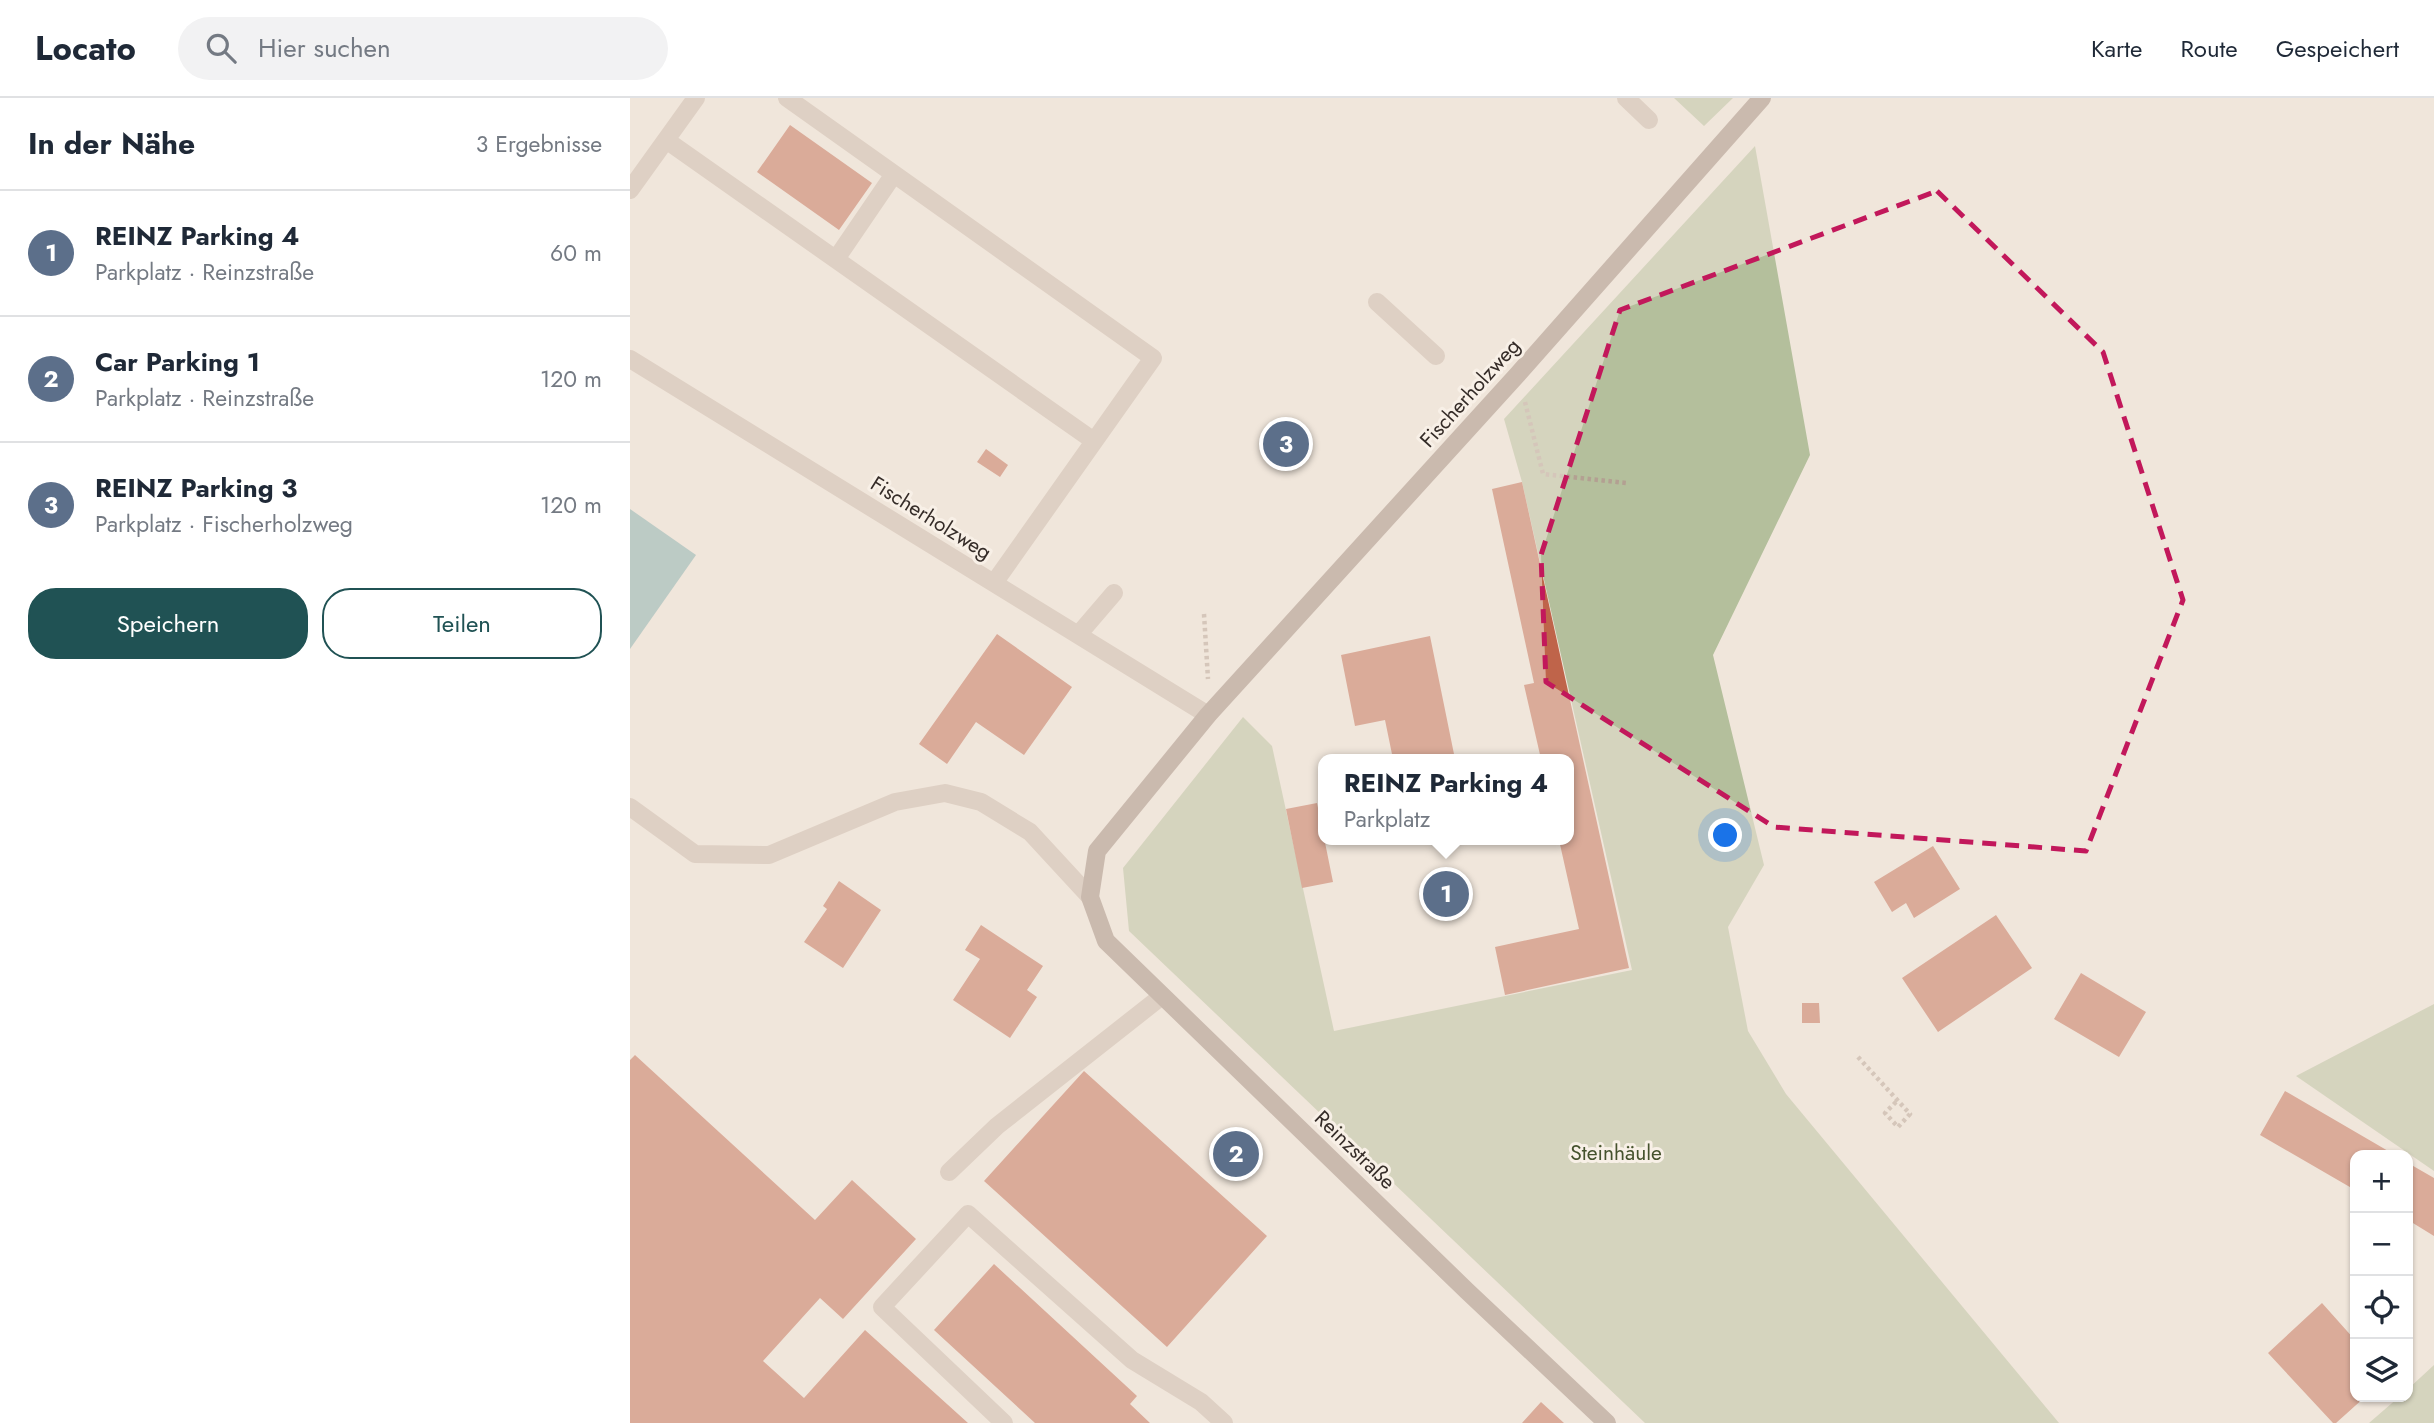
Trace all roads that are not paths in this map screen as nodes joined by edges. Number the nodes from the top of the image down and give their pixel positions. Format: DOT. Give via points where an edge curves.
graph roads {
  1 [pos="696,98"];
  2 [pos="786,98"];
  3 [pos="1626,98"];
  4 [pos="1762,98"];
  5 [pos="1649,120"];
  6 [pos="666,140"];
  7 [pos="894,174"];
  8 [pos="630,190"];
  9 [pos="836,259"];
  10 [pos="1377,302"];
  11 [pos="1436,356"];
  12 [pos="630,359"];
  13 [pos="1094,441"];
  14 [pos="994,583"];
  15 [pos="1114,593"];
  16 [pos="1078,635"];
  17 [pos="1209,715"];
  18 [pos="630,807"];
  19 [pos="1090,897"];
  20 [pos="1163,996"];
  21 [pos="949,1172"];
  22 [pos="1000,1422"];
  23 [pos="1224,1423"];
  24 [pos="1607,1423"];
  1 -- 6 [label="lane"];
  2 -- 7 [label="lane"];
  3 -- 5 [label="lane"];
  4 -- 17 [label="street, Fischerholzweg"];
  6 -- 8 [label="lane"];
  6 -- 9 [label="lane"];
  7 -- 9 [label="lane"];
  7 -- 13 [label="lane" via="1153,358"];
  9 -- 13 [label="lane"];
  10 -- 11 [label="lane"];
  12 -- 14 [label="lane, Fischerholzweg"];
  13 -- 14 [label="lane"];
  14 -- 16 [label="lane, Fischerholzweg"];
  15 -- 16 [label="lane"];
  16 -- 17 [label="lane, Fischerholzweg"];
  17 -- 19 [label="street, Fischerholzweg" via="1097,850"];
  18 -- 19 [label="lane" via="695,854 769,855 895,802 945,793 981,802 1030,832"];
  19 -- 20 [label="street, Reinzstraße" via="1106,941"];
  20 -- 21 [label="lane" via="997,1126"];
  20 -- 24 [label="street, Reinzstraße"];
  22 -- 23 [label="lane" via="882,1307 968,1214 1132,1360 1201,1402"];
}
